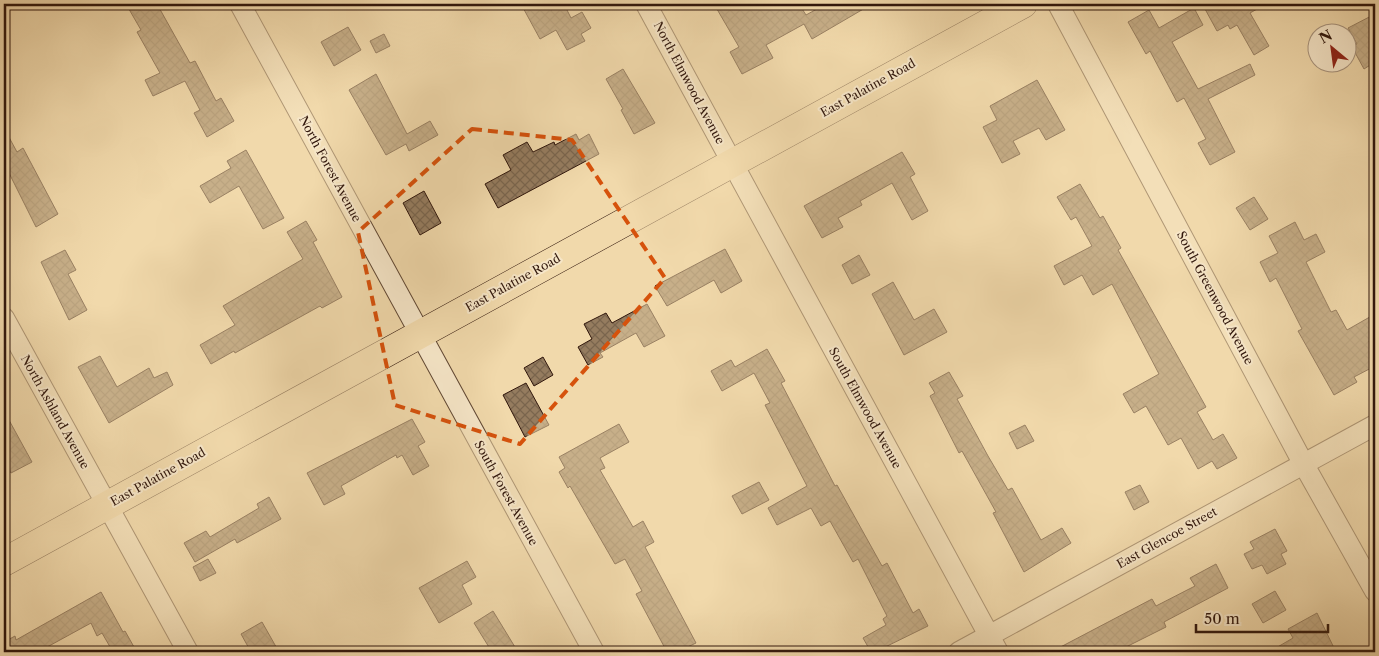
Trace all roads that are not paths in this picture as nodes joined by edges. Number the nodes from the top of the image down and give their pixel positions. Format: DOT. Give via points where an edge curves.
graph roads {
  1 [pos="240,4"];
  2 [pos="646,4"];
  3 [pos="1022,4"];
  4 [pos="1058,4"];
  5 [pos="732,163"];
  6 [pos="4,318"];
  7 [pos="419,334"];
  8 [pos="1375,425"];
  9 [pos="1303,464"];
  10 [pos="107,506"];
  11 [pos="4,562"];
  12 [pos="1375,591"];
  13 [pos="994,644"];
  14 [pos="188,652"];
  15 [pos="594,652"];
  16 [pos="959,652"];
  1 -- 7 [label="street, North Forest Avenue"];
  2 -- 5 [label="street, North Elmwood Avenue"];
  3 -- 5 [label="main road, East Palatine Road"];
  4 -- 9 [label="street, South Greenwood Avenue"];
  5 -- 7 [label="main road, East Palatine Road"];
  5 -- 13 [label="street, South Elmwood Avenue"];
  6 -- 10 [label="street, North Ashland Avenue"];
  7 -- 10 [label="main road, East Palatine Road"];
  7 -- 15 [label="street, South Forest Avenue"];
  8 -- 9 [label="street, East Glencoe Street"];
  9 -- 12 [label="street, South Greenwood Avenue"];
  9 -- 13 [label="street, East Glencoe Street"];
  10 -- 11 [label="main road, East Palatine Road"];
  10 -- 14 [label="street, North Ashland Avenue"];
  13 -- 16 [label="street, East Glencoe Street"];
}
